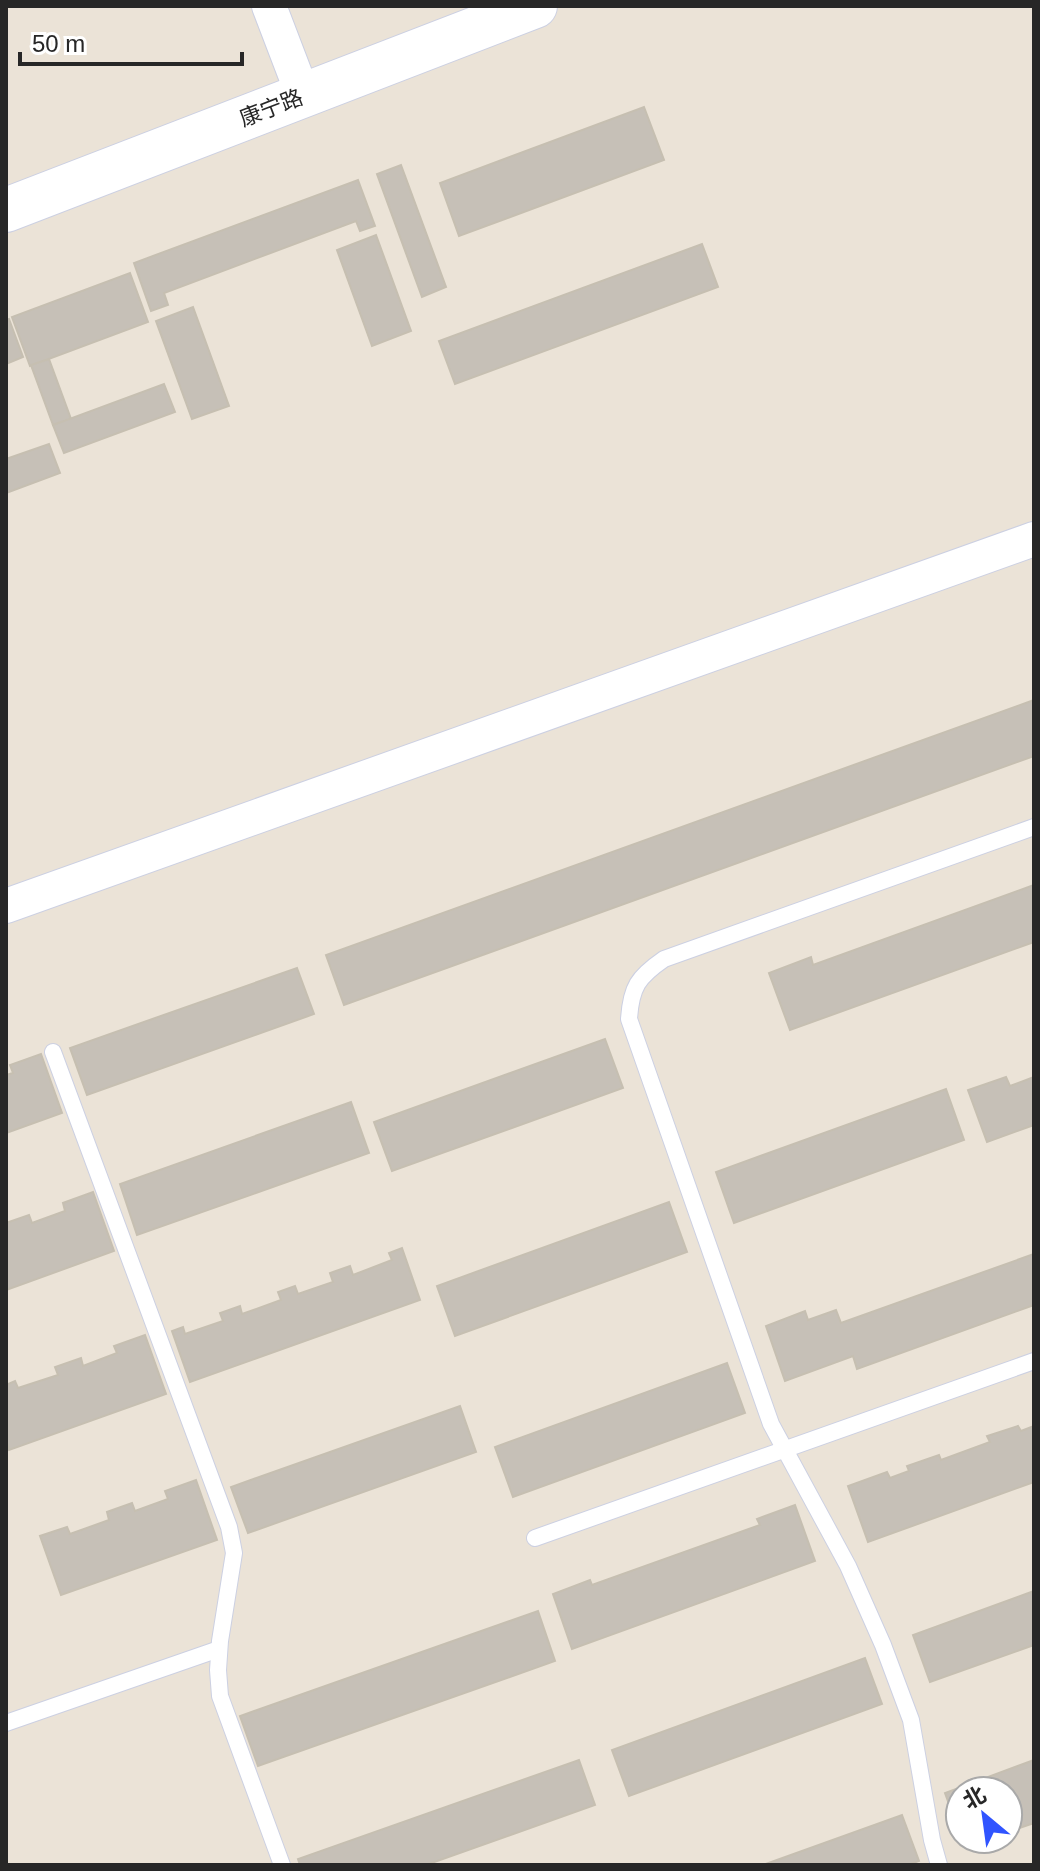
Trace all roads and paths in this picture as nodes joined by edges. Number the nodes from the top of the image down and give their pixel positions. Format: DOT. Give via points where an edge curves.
graph roads {
  1 [pos="269,6"];
  2 [pos="535,6"];
  3 [pos="303,95"];
  4 [pos="6,210"];
  5 [pos="1034,539"];
  6 [pos="1034,827"];
  7 [pos="6,906"];
  8 [pos="53,1052"];
  9 [pos="1034,1361"];
  10 [pos="785,1449"];
  11 [pos="535,1538"];
  12 [pos="219,1649"];
  13 [pos="6,1723"];
  14 [pos="282,1865"];
  15 [pos="939,1865"];
  1 -- 3 [label="street"];
  2 -- 3 [label="street, 康宁路"];
  3 -- 4 [label="street, 康宁路"];
  5 -- 7 [label="street"];
  6 -- 10 [label="lane" via="664,959 643,974 631,995 629,1019 766,1411"];
  8 -- 12 [label="lane" via="229,1527 234,1553"];
  9 -- 10 [label="lane"];
  10 -- 11 [label="lane"];
  10 -- 15 [label="lane" via="848,1566 911,1720"];
  12 -- 13 [label="lane"];
  12 -- 14 [label="lane" via="220,1696"];
}
